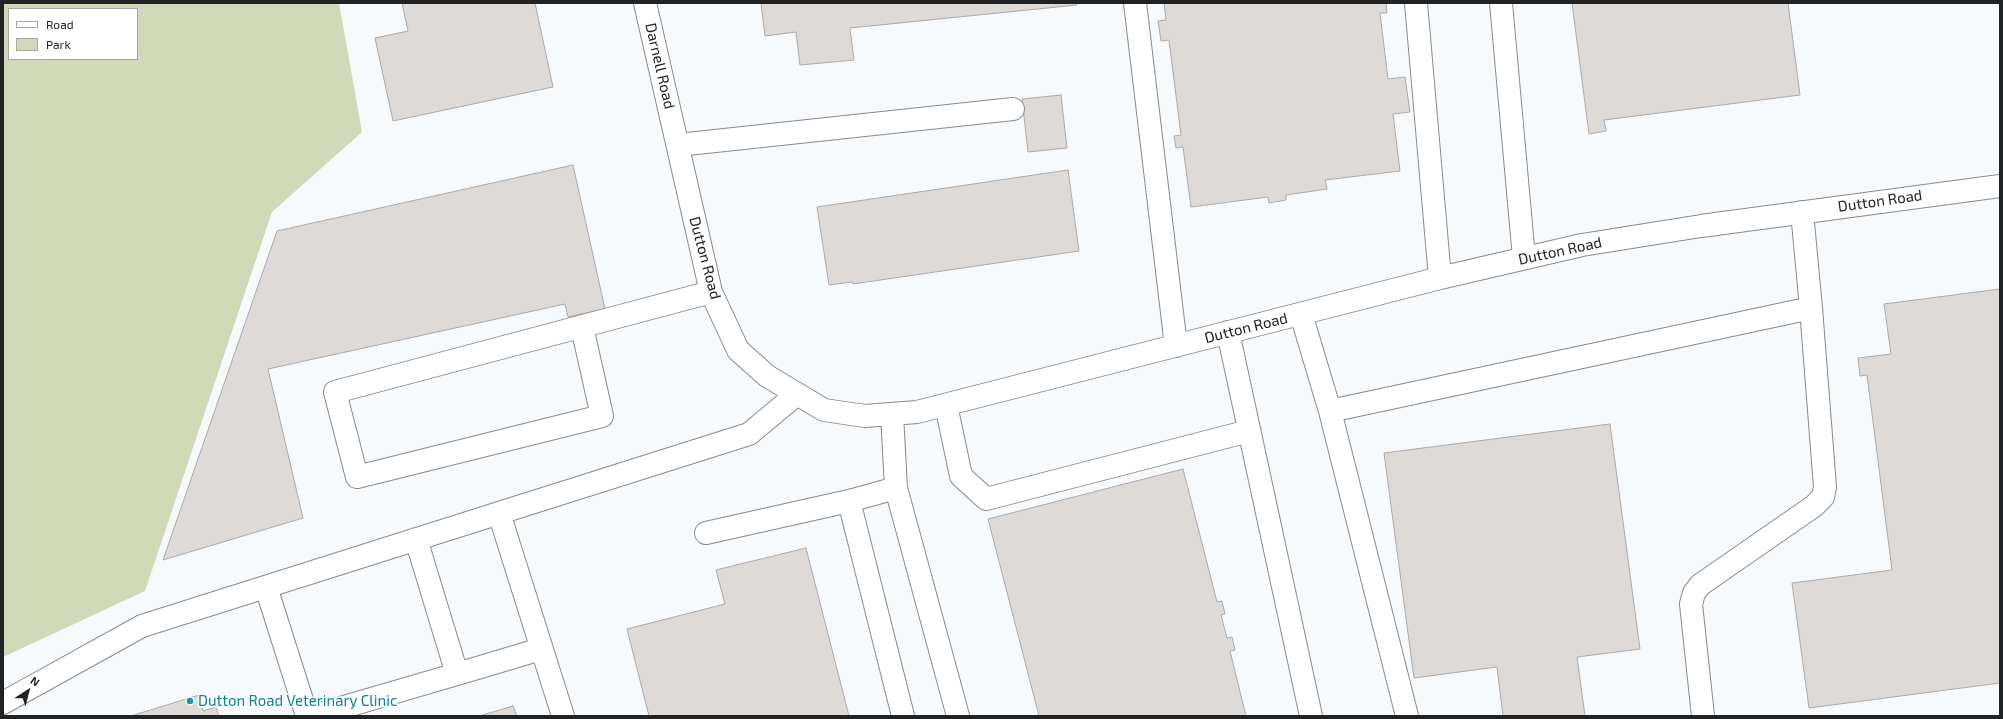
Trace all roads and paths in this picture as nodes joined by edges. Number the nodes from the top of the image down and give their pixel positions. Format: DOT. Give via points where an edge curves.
graph roads {
  1 [pos="645,3"];
  2 [pos="1135,3"];
  3 [pos="1416,3"];
  4 [pos="1501,3"];
  5 [pos="1013,109"];
  6 [pos="676,137"];
  7 [pos="2000,186"];
  8 [pos="1802,212"];
  9 [pos="1524,258"];
  10 [pos="1440,278"];
  11 [pos="711,292"];
  12 [pos="1811,308"];
  13 [pos="1301,314"];
  14 [pos="582,327"];
  15 [pos="1228,332"];
  16 [pos="1176,346"];
  17 [pos="797,394"];
  18 [pos="946,405"];
  19 [pos="1330,411"];
  20 [pos="892,414"];
  21 [pos="1249,431"];
  22 [pos="896,488"];
  23 [pos="849,501"];
  24 [pos="499,513"];
  25 [pos="706,532"];
  26 [pos="416,539"];
  27 [pos="266,587"];
  28 [pos="541,649"];
  29 [pos="457,674"];
  30 [pos="3,703"];
  31 [pos="307,716"];
  32 [pos="313,716"];
  33 [pos="563,716"];
  34 [pos="903,716"];
  35 [pos="958,716"];
  36 [pos="1311,716"];
  37 [pos="1407,716"];
  38 [pos="1703,716"];
  1 -- 6 [label="street, Darnell Road"];
  2 -- 16 [label="street"];
  3 -- 10 [label="street"];
  4 -- 9 [label="street"];
  5 -- 6 [label="street"];
  6 -- 11 [label="street, Dutton Road"];
  7 -- 8 [label="street, Dutton Road"];
  8 -- 9 [label="street, Dutton Road" via="1582,245"];
  8 -- 12 [label="street"];
  9 -- 10 [label="street, Dutton Road"];
  10 -- 13 [label="street, Dutton Road"];
  11 -- 14 [label="street"];
  11 -- 17 [label="street, Dutton Road" via="738,350 767,376"];
  12 -- 19 [label="street"];
  12 -- 38 [label="street" via="1825,487 1823,497 1814,506 1700,585 1694,593 1691,604"];
  13 -- 15 [label="street, Dutton Road"];
  13 -- 19 [label="street"];
  14 -- 14 [label="street" via="335,392 357,477 602,416"];
  15 -- 16 [label="street, Dutton Road"];
  15 -- 21 [label="street"];
  16 -- 18 [label="street, Dutton Road"];
  17 -- 20 [label="street, Dutton Road" via="824,410 866,416"];
  17 -- 24 [label="street" via="749,434"];
  18 -- 20 [label="street, Dutton Road" via="917,412"];
  18 -- 21 [label="street" via="961,476 986,500"];
  19 -- 37 [label="street"];
  20 -- 22 [label="street"];
  21 -- 36 [label="street"];
  22 -- 23 [label="street"];
  22 -- 35 [label="street"];
  23 -- 25 [label="street"];
  23 -- 34 [label="street"];
  24 -- 26 [label="street"];
  24 -- 28 [label="street"];
  26 -- 27 [label="street"];
  26 -- 29 [label="street"];
  27 -- 30 [label="street" via="142,626"];
  27 -- 31 [label="street"];
  28 -- 29 [label="street"];
  28 -- 33 [label="street"];
  29 -- 32 [label="street"];
}
